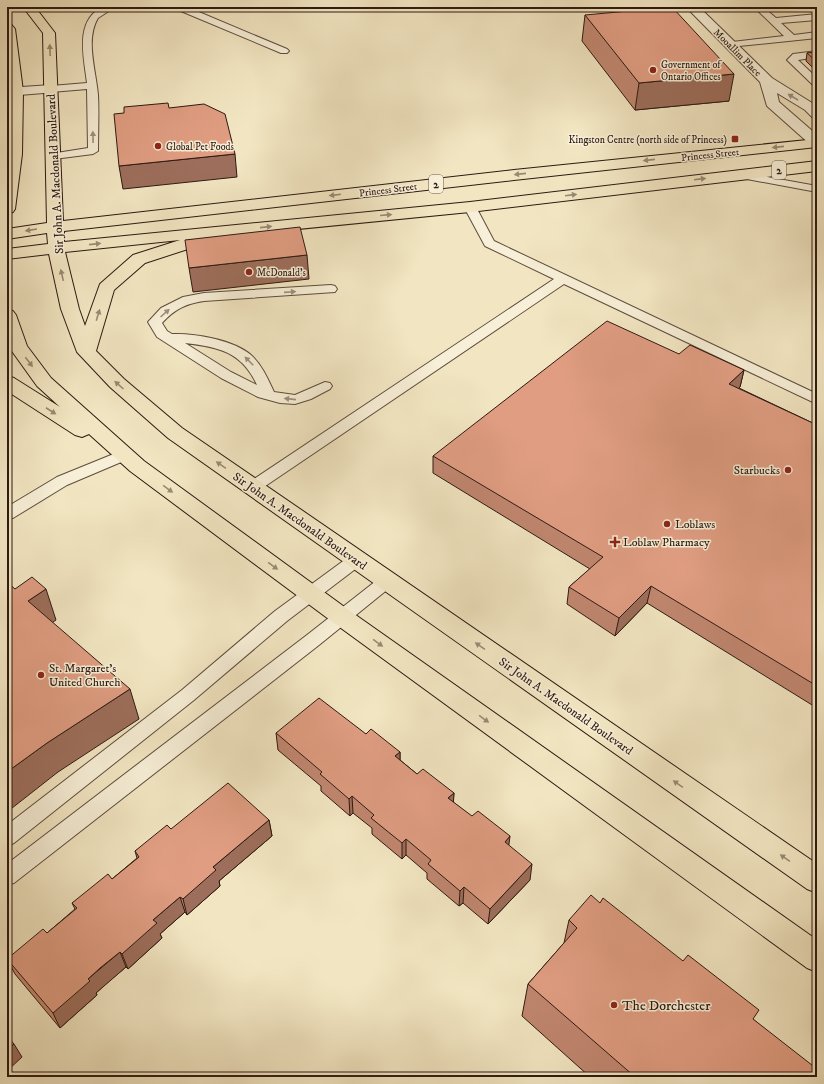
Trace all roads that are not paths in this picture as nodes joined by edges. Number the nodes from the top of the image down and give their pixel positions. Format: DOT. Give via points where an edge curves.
graph roads {
  1 [pos="29,7"];
  2 [pos="111,7"];
  3 [pos="179,7"];
  4 [pos="692,7"];
  5 [pos="758,7"];
  6 [pos="817,17"];
  7 [pos="774,21"];
  8 [pos="7,26"];
  9 [pos="817,36"];
  10 [pos="792,38"];
  11 [pos="732,45"];
  12 [pos="284,51"];
  13 [pos="817,54"];
  14 [pos="767,81"];
  15 [pos="817,83"];
  16 [pos="92,86"];
  17 [pos="51,89"];
  18 [pos="12,92"];
  19 [pos="817,114"];
  20 [pos="817,143"];
  21 [pos="11,151"];
  22 [pos="54,156"];
  23 [pos="817,166"];
  24 [pos="740,175"];
  25 [pos="817,189"];
  26 [pos="470,207"];
  27 [pos="7,209"];
  28 [pos="55,227"];
  29 [pos="227,231"];
  30 [pos="7,234"];
  31 [pos="56,249"];
  32 [pos="7,254"];
  33 [pos="562,279"];
  34 [pos="331,289"];
  35 [pos="7,314"];
  36 [pos="167,337"];
  37 [pos="86,352"];
  38 [pos="7,382"];
  39 [pos="326,386"];
  40 [pos="268,395"];
  41 [pos="817,400"];
  42 [pos="129,461"];
  43 [pos="253,488"];
  44 [pos="7,514"];
  45 [pos="356,560"];
  46 [pos="387,581"];
  47 [pos="311,594"];
  48 [pos="342,617"];
  49 [pos="7,837"];
  50 [pos="7,876"];
  51 [pos="817,880"];
  52 [pos="817,958"];
  17 -- 1 [label="main road, Sir John A. Macdonald Boulevard, one-way" via="49,33"];
  2 -- 16 [label="lane" via="99,12 92,19 88,31"];
  3 -- 12 [label="lane"];
  4 -- 11 [label="street, Mooallim Place"];
  5 -- 7 [label="lane"];
  6 -- 7 [label="lane"];
  7 -- 10 [label="lane"];
  8 -- 18 [label="main road"];
  9 -- 10 [label="lane"];
  10 -- 11 [label="lane"];
  11 -- 14 [label="street, Mooallim Place"];
  13 -- 15 [label="lane" via="796,56 792,60"];
  19 -- 14 [label="street, Mooallim Place, one-way"];
  14 -- 20 [label="street, Mooallim Place" via="772,103"];
  16 -- 17 [label="lane"];
  22 -- 16 [label="lane, one-way" via="94,151"];
  17 -- 18 [label="street"];
  17 -- 22 [label="main road, Sir John A. Macdonald Boulevard"];
  18 -- 21 [label="main road"];
  20 -- 28 [label="main road, Princess Street / 2, one-way"];
  21 -- 27 [label="main road"];
  22 -- 28 [label="main road, Sir John A. Macdonald Boulevard"];
  23 -- 24 [label="main road, Princess Street / 2"];
  24 -- 25 [label="lane"];
  26 -- 24 [label="main road, Princess Street / 2, one-way"];
  29 -- 26 [label="main road, Princess Street / 2, one-way"];
  26 -- 33 [label="lane" via="488,243"];
  28 -- 30 [label="main road, Princess Street / 2, one-way"];
  28 -- 31 [label="main road, Sir John A. Macdonald Boulevard"];
  31 -- 29 [label="main road, Princess Street / 2, one-way"];
  37 -- 29 [label="main road, one-way" via="106,288 139,259"];
  31 -- 32 [label="main road, Princess Street / 2"];
  37 -- 31 [label="main road, Sir John A. Macdonald Boulevard, one-way" via="70,309"];
  33 -- 41 [label="lane"];
  33 -- 43 [label="lane"];
  36 -- 34 [label="lane, one-way" via="162,334 155,322 166,311 183,301 204,297"];
  35 -- 42 [label="main road, one-way" via="18,347 44,382"];
  36 -- 40 [label="lane" via="243,386"];
  40 -- 36 [label="lane, one-way" via="254,366 241,354 217,344"];
  43 -- 37 [label="main road, Sir John A. Macdonald Boulevard, one-way" via="175,433 117,383"];
  38 -- 42 [label="main road, one-way"];
  39 -- 40 [label="lane, one-way" via="296,400"];
  42 -- 44 [label="lane" via="62,481"];
  42 -- 47 [label="main road, one-way"];
  43 -- 45 [label="main road, Sir John A. Macdonald Boulevard"];
  45 -- 46 [label="main road, Sir John A. Macdonald Boulevard"];
  45 -- 47 [label="lane"];
  46 -- 48 [label="lane"];
  51 -- 46 [label="main road, Sir John A. Macdonald Boulevard, one-way"];
  47 -- 48 [label="main road"];
  47 -- 49 [label="lane" via="281,616 188,695"];
  48 -- 50 [label="lane"];
  48 -- 52 [label="main road, one-way"];
}
